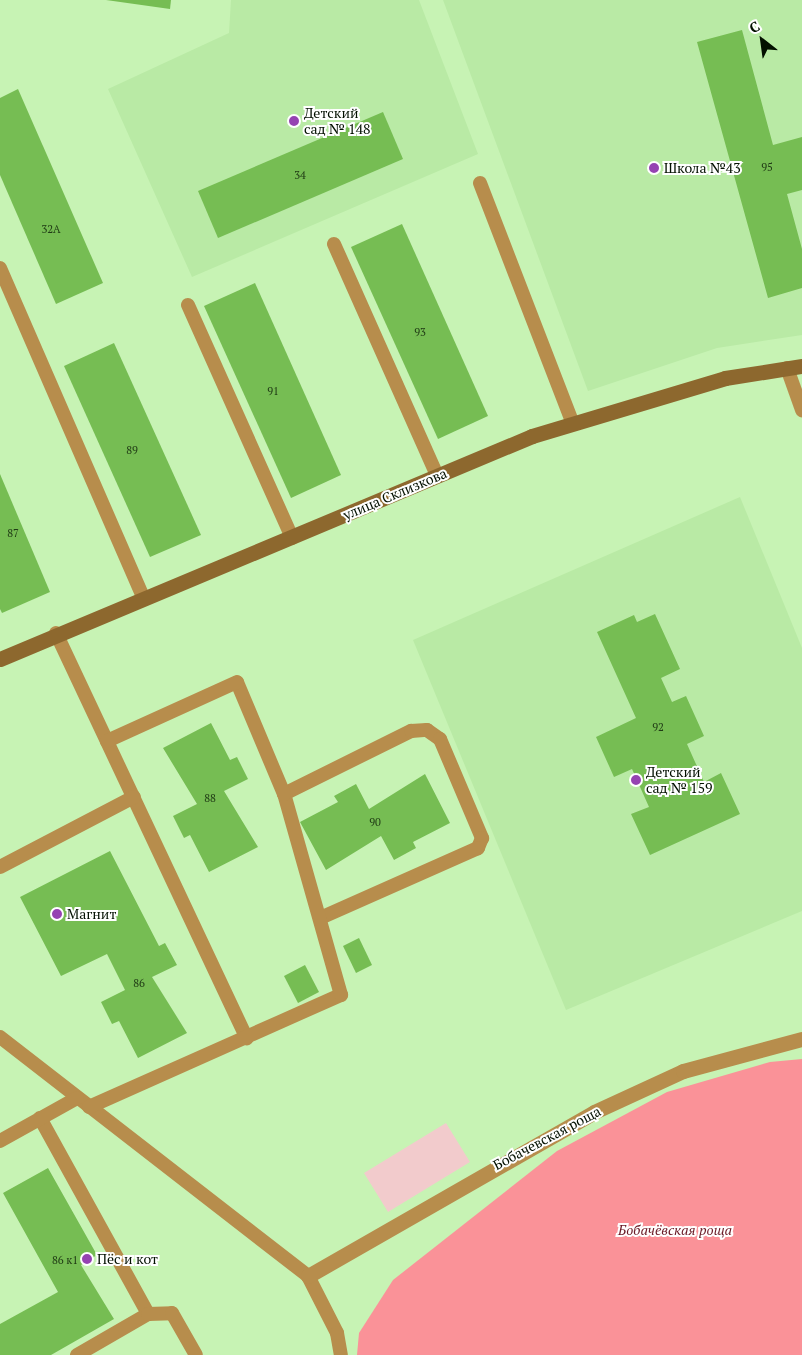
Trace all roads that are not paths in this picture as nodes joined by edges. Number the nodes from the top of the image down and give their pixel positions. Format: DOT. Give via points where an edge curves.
graph roads {
  1 [pos="480,182"];
  2 [pos="334,244"];
  3 [pos="0,268"];
  4 [pos="188,305"];
  5 [pos="794,367"];
  6 [pos="802,410"];
  7 [pos="572,422"];
  8 [pos="437,476"];
  9 [pos="292,538"];
  10 [pos="144,599"];
  11 [pos="56,632"];
  12 [pos="0,658"];
  13 [pos="107,741"];
  14 [pos="284,794"];
  15 [pos="134,798"];
  16 [pos="0,867"];
  17 [pos="322,917"];
  18 [pos="0,1037"];
  19 [pos="247,1038"];
  20 [pos="802,1038"];
  21 [pos="77,1098"];
  22 [pos="90,1107"];
  23 [pos="40,1118"];
  24 [pos="0,1141"];
  25 [pos="308,1276"];
  26 [pos="148,1314"];
  27 [pos="77,1355"];
  28 [pos="196,1355"];
  29 [pos="341,1355"];
  1 -- 7 [label="lane"];
  2 -- 8 [label="lane"];
  3 -- 10 [label="lane"];
  4 -- 9 [label="lane"];
  5 -- 6 [label="lane"];
  5 -- 7 [label="street, улица Склизкова" via="725,378"];
  7 -- 8 [label="street, улица Склизкова"];
  8 -- 9 [label="street, улица Склизкова"];
  9 -- 10 [label="street, улица Склизкова"];
  10 -- 11 [label="street, улица Склизкова"];
  11 -- 12 [label="street, улица Склизкова"];
  11 -- 13 [label="lane"];
  13 -- 14 [label="lane" via="237,682"];
  13 -- 15 [label="lane"];
  14 -- 17 [label="lane"];
  14 -- 17 [label="lane" via="410,731 427,730 440,738 482,838 478,848"];
  15 -- 16 [label="lane"];
  15 -- 19 [label="lane"];
  17 -- 19 [label="lane" via="341,995"];
  18 -- 21 [label="lane"];
  19 -- 22 [label="lane"];
  20 -- 25 [label="street, Бобачевская роща" via="682,1072 594,1112"];
  21 -- 22 [label="lane"];
  21 -- 23 [label="lane"];
  22 -- 25 [label="lane"];
  23 -- 24 [label="lane"];
  23 -- 26 [label="lane"];
  25 -- 29 [label="lane" via="337,1333"];
  26 -- 27 [label="lane"];
  26 -- 28 [label="lane" via="172,1314"];
}
